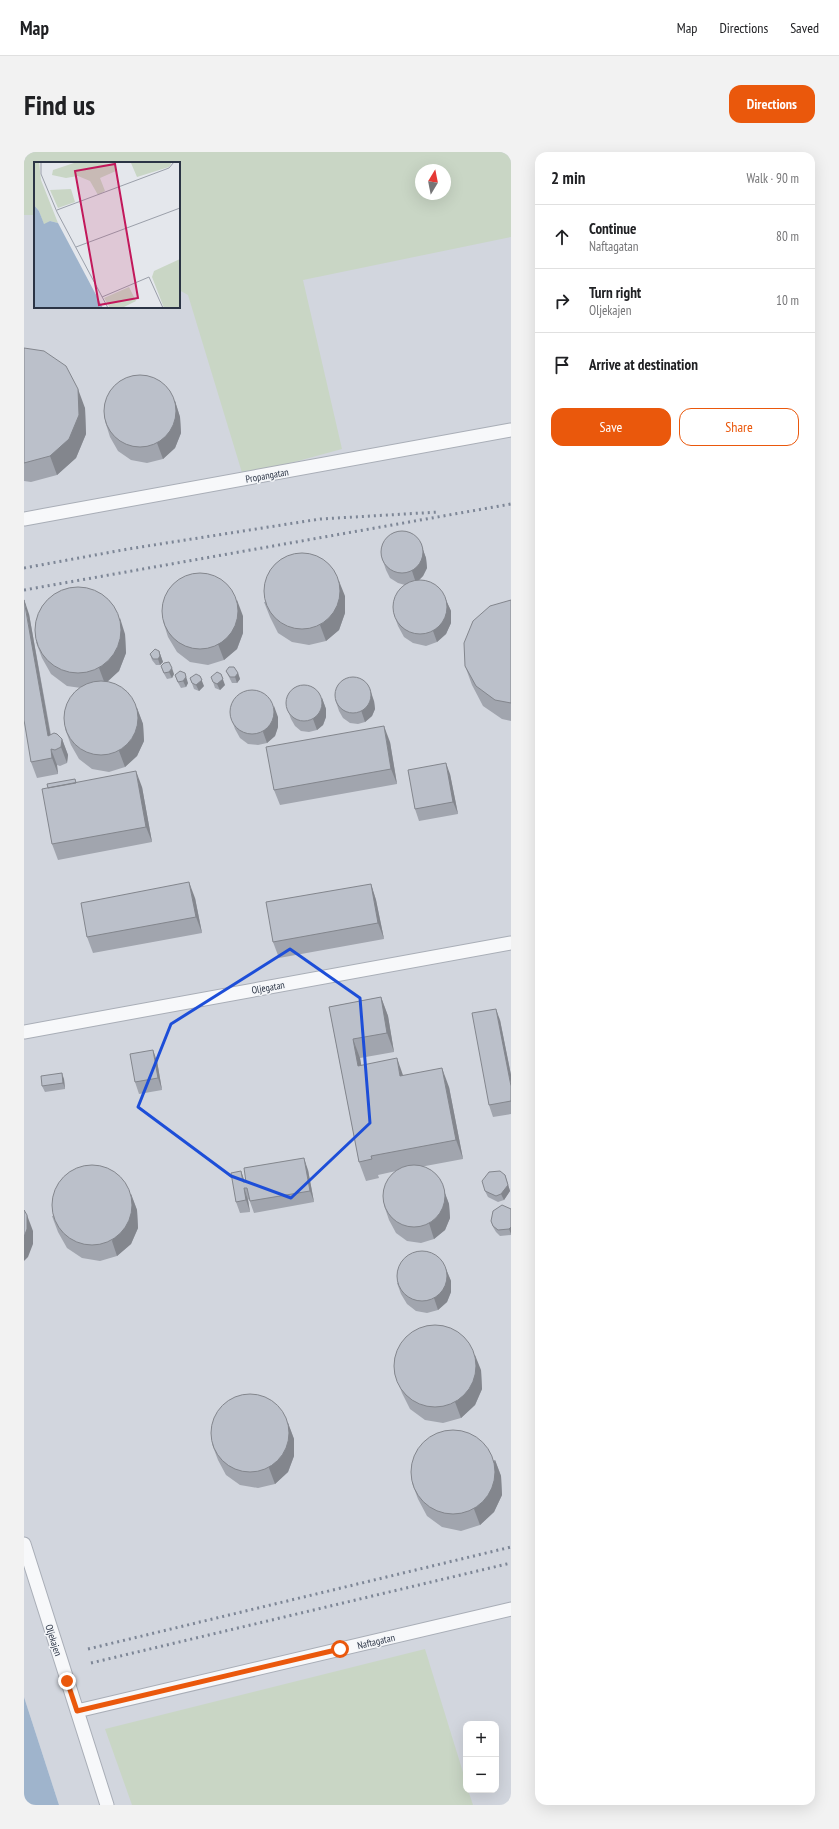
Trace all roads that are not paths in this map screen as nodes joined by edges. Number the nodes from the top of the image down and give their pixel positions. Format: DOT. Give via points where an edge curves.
graph roads {
  1 [pos="511,430"];
  2 [pos="24,519"];
  3 [pos="511,943"];
  4 [pos="24,1032"];
  5 [pos="24,1544"];
  6 [pos="511,1609"];
  7 [pos="77,1711"];
  8 [pos="107,1805"];
  1 -- 2 [label="lane, Propangatan"];
  3 -- 4 [label="lane, Oljegatan"];
  5 -- 7 [label="lane, Oljekajen"];
  6 -- 7 [label="lane, Naftagatan"];
  7 -- 8 [label="lane, Oljekajen"];
}
